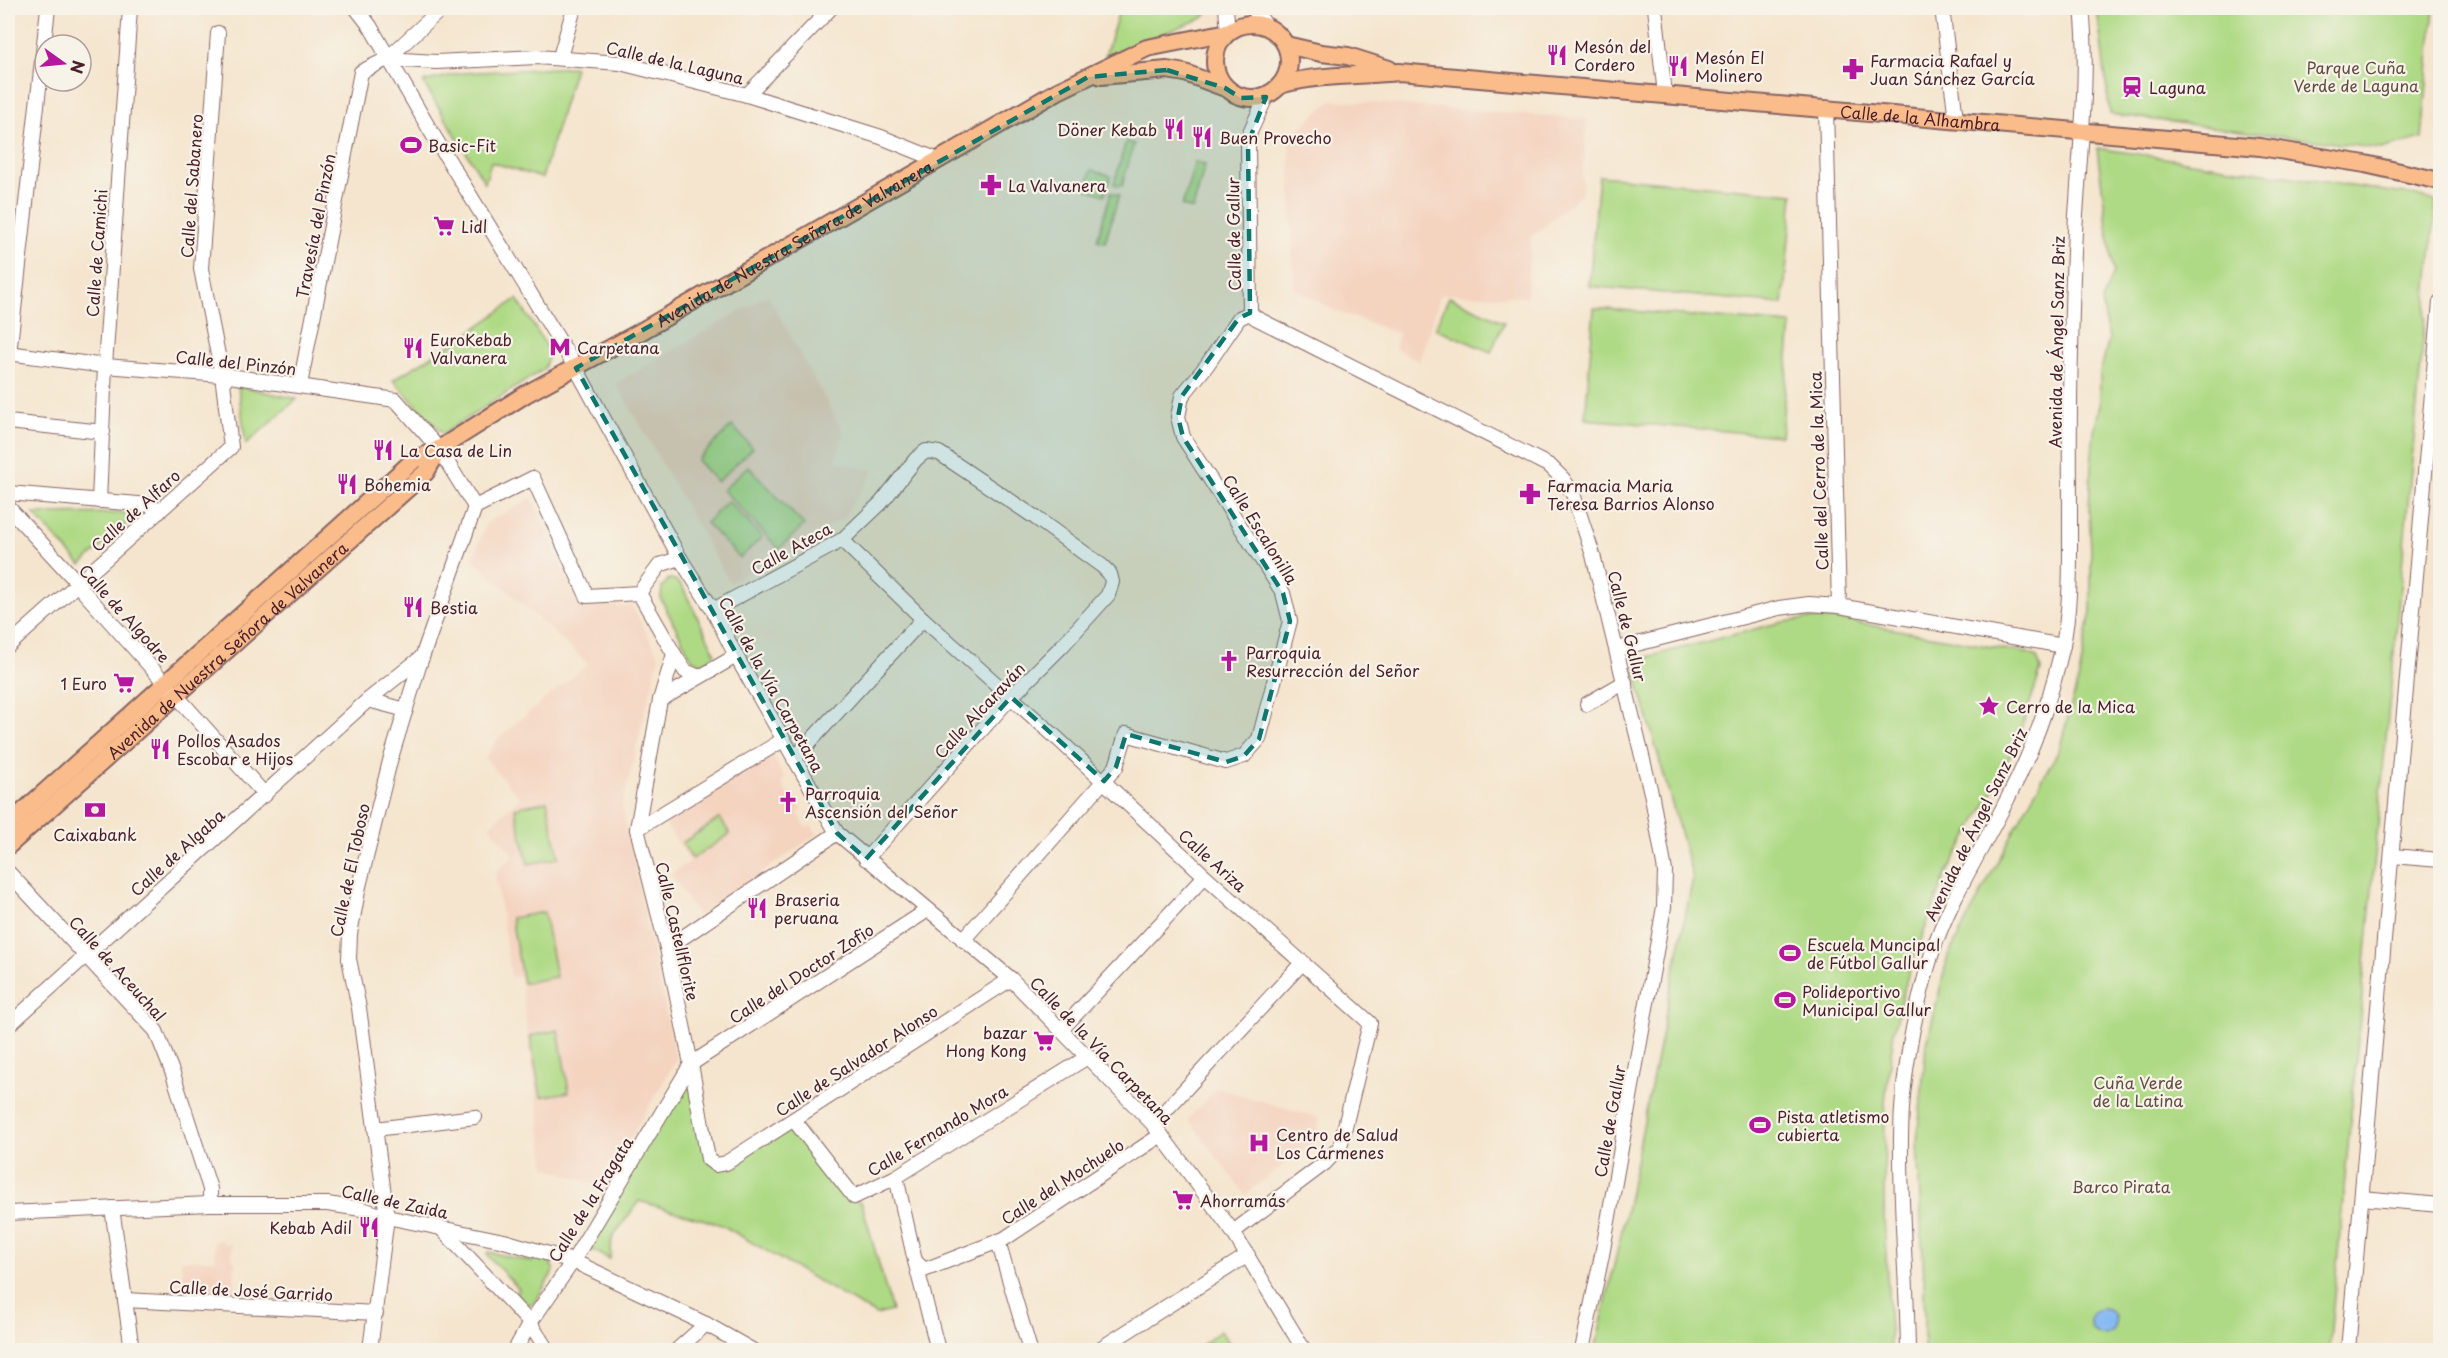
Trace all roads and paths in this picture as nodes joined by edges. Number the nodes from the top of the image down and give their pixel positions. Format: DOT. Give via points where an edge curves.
graph roads {
  1 [pos="48,8"];
  2 [pos="356,8"];
  3 [pos="442,8"];
  4 [pos="574,8"];
  5 [pos="831,8"];
  6 [pos="1226,8"];
  7 [pos="1253,8"];
  8 [pos="1655,8"];
  9 [pos="1942,8"];
  10 [pos="2082,8"];
  11 [pos="130,9"];
  12 [pos="1267,27"];
  13 [pos="1228,32"];
  14 [pos="218,33"];
  15 [pos="1286,45"];
  16 [pos="560,57"];
  17 [pos="387,59"];
  18 [pos="1399,72"];
  19 [pos="1088,77"];
  20 [pos="1283,84"];
  21 [pos="1225,88"];
  22 [pos="1665,94"];
  23 [pos="747,95"];
  24 [pos="1266,97"];
  25 [pos="1826,108"];
  26 [pos="1956,119"];
  27 [pos="2082,130"];
  28 [pos="938,159"];
  29 [pos="2440,181"];
  30 [pos="2440,302"];
  31 [pos="1250,313"];
  32 [pos="8,353"];
  33 [pos="105,366"];
  34 [pos="576,368"];
  35 [pos="222,375"];
  36 [pos="300,385"];
  37 [pos="8,422"];
  38 [pos="103,432"];
  39 [pos="231,447"];
  40 [pos="440,449"];
  41 [pos="2433,468"];
  42 [pos="8,494"];
  43 [pos="99,501"];
  44 [pos="8,507"];
  45 [pos="475,507"];
  46 [pos="159,512"];
  47 [pos="842,540"];
  48 [pos="680,558"];
  49 [pos="1112,582"];
  50 [pos="78,583"];
  51 [pos="639,592"];
  52 [pos="1839,606"];
  53 [pos="713,610"];
  54 [pos="922,619"];
  55 [pos="8,646"];
  56 [pos="2063,646"];
  57 [pos="1617,649"];
  58 [pos="674,654"];
  59 [pos="422,657"];
  60 [pos="736,657"];
  61 [pos="699,677"];
  62 [pos="1625,682"];
  63 [pos="171,688"];
  64 [pos="1011,697"];
  65 [pos="368,700"];
  66 [pos="660,700"];
  67 [pos="1587,704"];
  68 [pos="406,710"];
  69 [pos="783,740"];
  70 [pos="794,759"];
  71 [pos="1104,781"];
  72 [pos="265,795"];
  73 [pos="8,825"];
  74 [pos="637,829"];
  75 [pos="837,833"];
  76 [pos="8,846"];
  77 [pos="2392,856"];
  78 [pos="866,859"];
  79 [pos="2440,860"];
  80 [pos="8,872"];
  81 [pos="1205,876"];
  82 [pos="928,910"];
  83 [pos="963,940"];
  84 [pos="667,948"];
  85 [pos="86,955"];
  86 [pos="1303,962"];
  87 [pos="1011,979"];
  88 [pos="8,1026"];
  89 [pos="1062,1029"];
  90 [pos="1089,1056"];
  91 [pos="692,1064"];
  92 [pos="475,1117"];
  93 [pos="795,1120"];
  94 [pos="375,1129"];
  95 [pos="1157,1129"];
  96 [pos="716,1166"];
  97 [pos="896,1177"];
  98 [pos="2362,1198"];
  99 [pos="210,1204"];
  100 [pos="2440,1205"];
  101 [pos="112,1208"];
  102 [pos="8,1213"];
  103 [pos="387,1217"];
  104 [pos="441,1227"];
  105 [pos="1233,1232"];
  106 [pos="998,1241"];
  107 [pos="1248,1255"];
  108 [pos="573,1261"];
  109 [pos="915,1262"];
  110 [pos="125,1300"];
  111 [pos="375,1313"];
  112 [pos="530,1323"];
  113 [pos="706,1324"];
  114 [pos="132,1350"];
  115 [pos="370,1350"];
  116 [pos="515,1350"];
  117 [pos="547,1350"];
  118 [pos="677,1350"];
  119 [pos="752,1350"];
  120 [pos="938,1350"];
  121 [pos="1030,1350"];
  122 [pos="1098,1350"];
  123 [pos="1304,1350"];
  124 [pos="1582,1350"];
  125 [pos="1908,1350"];
  126 [pos="2348,1350"];
  1 -- 32 [label="street"];
  2 -- 17 [label="street, Calle de la Vía Carpetana"];
  3 -- 17 [label="street"];
  4 -- 16 [label="street"];
  5 -- 23 [label="street"];
  6 -- 13 [label="street"];
  7 -- 12 [label="street"];
  8 -- 22 [label="street"];
  9 -- 26 [label="street"];
  10 -- 27 [label="street, Avenida de Ángel Sanz Briz"];
  11 -- 33 [label="street, Calle de Camichi"];
  12 -- 13 [label="main road" via="1247,25"];
  12 -- 15 [label="main road"];
  13 -- 19 [label="main road, Avenida de Nuestra Señora de Valvanera" via="1147,48"];
  13 -- 21 [label="main road" via="1214,59 1216,75"];
  14 -- 35 [label="street, Calle del Sabanero" via="201,269"];
  15 -- 18 [label="main road, Calle de la Alhambra" via="1348,56"];
  15 -- 20 [label="main road" via="1290,65"];
  16 -- 17 [label="street, Calle de la Laguna" via="436,62"];
  16 -- 23 [label="street, Calle de la Laguna" via="620,63"];
  17 -- 34 [label="street, Calle de la Vía Carpetana"];
  17 -- 36 [label="street, Travesía del Pinzón" via="361,72"];
  18 -- 20 [label="main road, Calle de la Alhambra" via="1319,76"];
  18 -- 22 [label="main road, Calle de la Alhambra"];
  19 -- 21 [label="main road, Avenida de Nuestra Señora de Valvanera" via="1167,70"];
  19 -- 28 [label="main road, Avenida de Nuestra Señora de Valvanera"];
  20 -- 24 [label="main road"];
  21 -- 24 [label="main road" via="1241,98"];
  22 -- 25 [label="main road, Calle de la Alhambra"];
  23 -- 28 [label="street, Calle de la Laguna"];
  24 -- 31 [label="street, Calle de Gallur" via="1248,143"];
  25 -- 26 [label="main road, Calle de la Alhambra"];
  25 -- 52 [label="street, Calle del Cerro de la Mica"];
  26 -- 27 [label="main road, Calle de la Alhambra"];
  27 -- 29 [label="main road, Calle de la Alhambra" via="2260,147"];
  27 -- 56 [label="street, Avenida de Ángel Sanz Briz" via="2070,354 2070,578"];
  28 -- 34 [label="main road, Avenida de Nuestra Señora de Valvanera"];
  30 -- 41 [label="street"];
  31 -- 57 [label="street, Calle de Gallur" via="1550,466 1573,494"];
  31 -- 71 [label="street, Calle Escalonilla" via="1239,318 1182,396 1178,417 1183,437 1283,593 1290,621 1259,739 1244,756 1226,762 1126,734 1116,767"];
  32 -- 33 [label="street, Calle del Pinzón"];
  33 -- 35 [label="street, Calle del Pinzón"];
  33 -- 38 [label="street, Calle de Camichi"];
  34 -- 40 [label="main road, Avenida de Nuestra Señora de Valvanera" via="526,394"];
  34 -- 48 [label="street, Calle de la Vía Carpetana"];
  35 -- 36 [label="street, Calle del Pinzón"];
  35 -- 39 [label="street, Calle del Sabanero"];
  36 -- 40 [label="street, Calle del Pinzón" via="396,400"];
  37 -- 38 [label="street"];
  38 -- 43 [label="street, Calle de Camichi"];
  39 -- 46 [label="street, Calle de Alfaro"];
  40 -- 45 [label="street, Calle del Pinzón"];
  40 -- 63 [label="main road, Avenida de Nuestra Señora de Valvanera" via="426,472"];
  41 -- 77 [label="street"];
  42 -- 43 [label="street"];
  43 -- 46 [label="street" via="150,505"];
  44 -- 50 [label="street, Calle de Algodre"];
  45 -- 51 [label="street" via="533,478 587,596"];
  45 -- 59 [label="street, Calle de El Toboso"];
  46 -- 50 [label="street, Calle de Alfaro"];
  47 -- 49 [label="street, Calle Ateca" via="881,503 916,459 926,451 939,453 1102,566"];
  47 -- 53 [label="street, Calle Ateca"];
  47 -- 54 [label="street, Calle Ariza"];
  48 -- 51 [label="street" via="660,565"];
  48 -- 53 [label="street, Calle de la Vía Carpetana"];
  49 -- 64 [label="street, Calle Alcaraván" via="1108,595"];
  50 -- 55 [label="street, Calle de Alfaro"];
  50 -- 63 [label="street, Calle de Algodre"];
  51 -- 58 [label="street"];
  52 -- 56 [label="street"];
  52 -- 57 [label="street" via="1779,608"];
  53 -- 60 [label="street, Calle de la Vía Carpetana"];
  54 -- 64 [label="street, Calle Ariza"];
  54 -- 70 [label="street"];
  56 -- 125 [label="street, Avenida de Ángel Sanz Briz" via="2047,709 2026,762 1964,878 1932,951 1911,1034 1900,1132"];
  57 -- 62 [label="street, Calle de Gallur"];
  58 -- 61 [label="street" via="686,671"];
  58 -- 66 [label="street, Calle Castellflorite"];
  59 -- 65 [label="street, Calle de Algaba"];
  59 -- 68 [label="street, Calle de El Toboso"];
  60 -- 61 [label="street"];
  60 -- 69 [label="street, Calle de la Vía Carpetana"];
  61 -- 66 [label="street"];
  62 -- 67 [label="street"];
  62 -- 124 [label="street, Calle de Gallur" via="1665,871 1664,907"];
  63 -- 72 [label="street, Calle de Algodre"];
  63 -- 73 [label="main road, Avenida de Nuestra Señora de Valvanera"];
  63 -- 76 [label="main road, Avenida de Nuestra Señora de Valvanera"];
  64 -- 71 [label="street, Calle Ariza"];
  64 -- 78 [label="street, Calle Alcaraván"];
  65 -- 68 [label="street"];
  65 -- 72 [label="street, Calle de Algaba"];
  66 -- 74 [label="street, Calle Castellflorite"];
  68 -- 94 [label="street, Calle de El Toboso" via="390,761 350,933 349,959"];
  69 -- 70 [label="street, Calle de la Vía Carpetana"];
  69 -- 74 [label="street"];
  70 -- 75 [label="street, Calle de la Vía Carpetana"];
  71 -- 81 [label="street, Calle Ariza"];
  71 -- 83 [label="street"];
  72 -- 85 [label="street, Calle de Algaba"];
  74 -- 84 [label="street, Calle Castellflorite"];
  75 -- 78 [label="street, Calle de la Vía Carpetana"];
  75 -- 84 [label="street"];
  77 -- 79 [label="street"];
  77 -- 98 [label="street"];
  78 -- 82 [label="street, Calle de la Vía Carpetana"];
  80 -- 85 [label="street, Calle de Aceuchal"];
  81 -- 86 [label="street, Calle Ariza"];
  81 -- 89 [label="street"];
  82 -- 83 [label="street, Calle de la Vía Carpetana"];
  82 -- 91 [label="street, Calle del Doctor Zofio"];
  83 -- 87 [label="street, Calle de la Vía Carpetana"];
  84 -- 91 [label="street, Calle Castellflorite"];
  85 -- 88 [label="street, Calle de Algaba"];
  85 -- 99 [label="street, Calle de Aceuchal" via="156,1031 210,1189"];
  86 -- 95 [label="street, Calle del Mochuelo"];
  86 -- 105 [label="street, Calle Ariza" via="1370,1023 1340,1147 1325,1163"];
  87 -- 89 [label="street, Calle de la Vía Carpetana"];
  87 -- 93 [label="street, Calle de Salvador Alonso"];
  89 -- 90 [label="street, Calle de la Vía Carpetana"];
  90 -- 95 [label="street, Calle de la Vía Carpetana"];
  90 -- 97 [label="street, Calle Fernando Mora"];
  91 -- 96 [label="street, Calle Castellflorite" via="708,1159"];
  91 -- 108 [label="street, Calle de la Fragata"];
  92 -- 94 [label="street"];
  93 -- 96 [label="street, Calle de Salvador Alonso"];
  93 -- 97 [label="street, Calle Fernando Mora" via="854,1197"];
  94 -- 103 [label="street, Calle de El Toboso"];
  95 -- 105 [label="street, Calle de la Vía Carpetana"];
  95 -- 106 [label="street, Calle del Mochuelo"];
  97 -- 109 [label="street"];
  98 -- 100 [label="street"];
  98 -- 126 [label="street"];
  99 -- 101 [label="street, Calle de Zaida"];
  99 -- 103 [label="street, Calle de Zaida" via="327,1204"];
  101 -- 102 [label="street, Calle de Zaida"];
  101 -- 110 [label="street"];
  103 -- 104 [label="street, Calle de Zaida"];
  103 -- 111 [label="street, Calle de El Toboso"];
  104 -- 108 [label="street, Calle de Zaida"];
  104 -- 112 [label="street"];
  105 -- 107 [label="street, Calle de la Vía Carpetana"];
  106 -- 109 [label="street, Calle del Mochuelo" via="924,1270"];
  106 -- 121 [label="street"];
  107 -- 122 [label="street"];
  107 -- 123 [label="street, Calle de la Vía Carpetana"];
  108 -- 112 [label="street, Calle de la Fragata"];
  108 -- 113 [label="street, Calle de Zaida"];
  109 -- 120 [label="street"];
  110 -- 111 [label="street, Calle de José Garrido"];
  110 -- 114 [label="street"];
  111 -- 115 [label="street, Calle de El Toboso"];
  112 -- 116 [label="street, Calle de la Fragata"];
  112 -- 117 [label="street"];
  113 -- 118 [label="street"];
  113 -- 119 [label="street, Calle de Zaida"];
}
